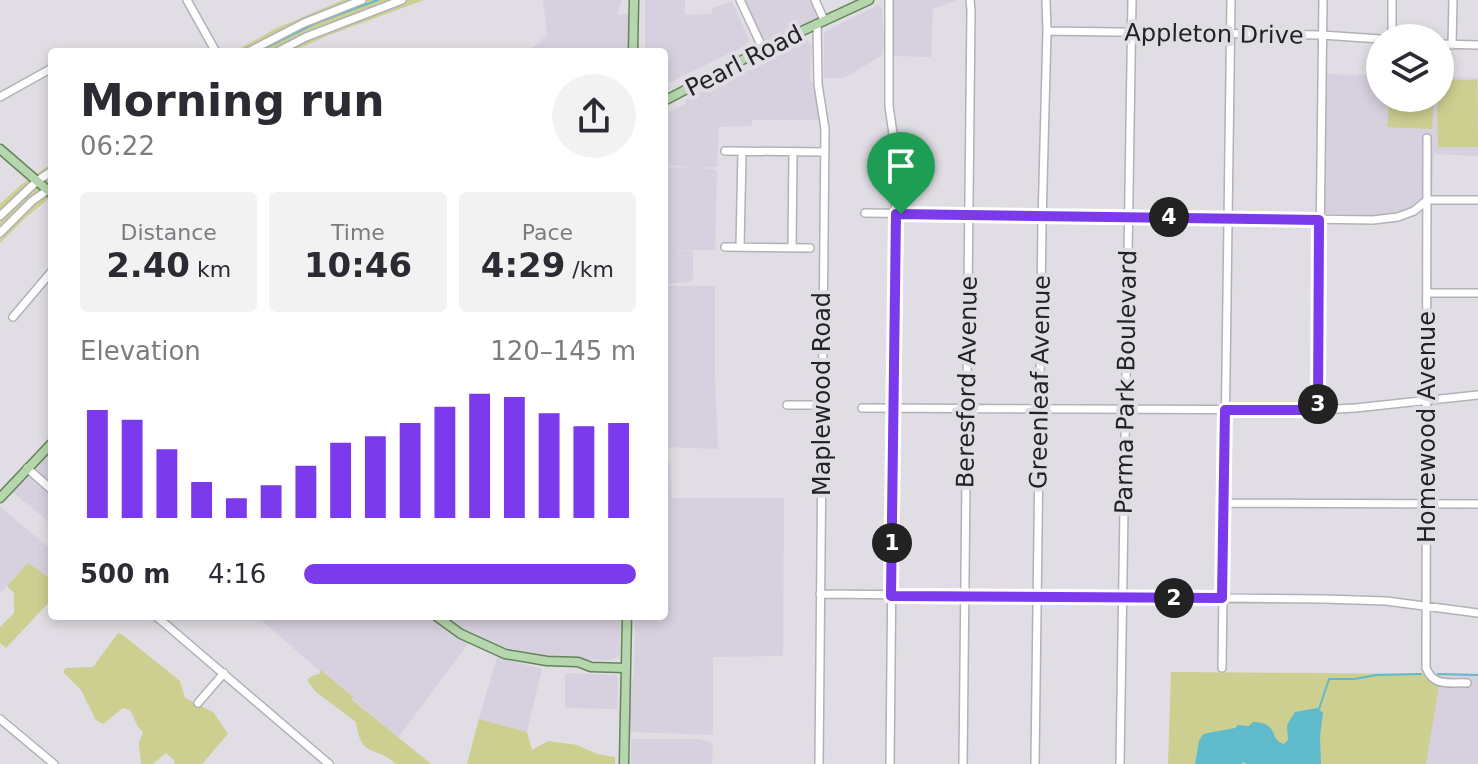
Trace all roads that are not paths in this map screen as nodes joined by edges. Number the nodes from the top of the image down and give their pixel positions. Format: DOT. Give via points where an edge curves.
graph roads {
  1 [pos="187,0"];
  2 [pos="362,0"];
  3 [pos="402,0"];
  4 [pos="634,0"];
  5 [pos="740,0"];
  6 [pos="815,0"];
  7 [pos="869,0"];
  8 [pos="889,0"];
  9 [pos="970,0"];
  10 [pos="1046,0"];
  11 [pos="1132,0"];
  12 [pos="1231,0"];
  13 [pos="1323,0"];
  14 [pos="1392,0"];
  15 [pos="1453,0"];
  16 [pos="820,22"];
  17 [pos="1392,24"];
  18 [pos="1452,24"];
  19 [pos="1047,31"];
  20 [pos="1131,33"];
  21 [pos="1230,34"];
  22 [pos="1322,35"];
  23 [pos="1366,38"];
  24 [pos="1454,45"];
  25 [pos="1478,45"];
  26 [pos="214,48"];
  27 [pos="256,48"];
  28 [pos="285,48"];
  29 [pos="633,48"];
  30 [pos="763,49"];
  31 [pos="48,70"];
  32 [pos="0,97"];
  33 [pos="668,99"];
  34 [pos="1427,138"];
  35 [pos="0,149"];
  36 [pos="725,151"];
  37 [pos="742,152"];
  38 [pos="793,152"];
  39 [pos="825,152"];
  40 [pos="48,174"];
  41 [pos="37,181"];
  42 [pos="48,189"];
  43 [pos="48,191"];
  44 [pos="1427,200"];
  45 [pos="1478,200"];
  46 [pos="865,213"];
  47 [pos="896,214"];
  48 [pos="970,214"];
  49 [pos="1042,215"];
  50 [pos="0,216"];
  51 [pos="1128,217"];
  52 [pos="1227,218"];
  53 [pos="1319,220"];
  54 [pos="0,233"];
  55 [pos="725,247"];
  56 [pos="740,247"];
  57 [pos="792,248"];
  58 [pos="810,248"];
  59 [pos="48,276"];
  60 [pos="1427,293"];
  61 [pos="1478,293"];
  62 [pos="13,317"];
  63 [pos="1478,395"];
  64 [pos="1427,401"];
  65 [pos="787,405"];
  66 [pos="822,405"];
  67 [pos="862,408"];
  68 [pos="894,408"];
  69 [pos="967,408"];
  70 [pos="1040,410"];
  71 [pos="1125,410"];
  72 [pos="1225,410"];
  73 [pos="1318,410"];
  74 [pos="48,447"];
  75 [pos="27,468"];
  76 [pos="48,486"];
  77 [pos="0,498"];
  78 [pos="1223,503"];
  79 [pos="1427,504"];
  80 [pos="1478,504"];
  81 [pos="820,594"];
  82 [pos="891,596"];
  83 [pos="964,596"];
  84 [pos="1038,597"];
  85 [pos="1122,597"];
  86 [pos="1222,598"];
  87 [pos="1427,606"];
  88 [pos="1478,613"];
  89 [pos="161,620"];
  90 [pos="442,620"];
  91 [pos="627,620"];
  92 [pos="625,668"];
  93 [pos="1222,668"];
  94 [pos="224,673"];
  95 [pos="1467,683"];
  96 [pos="198,703"];
  97 [pos="0,719"];
  98 [pos="54,764"];
  99 [pos="329,764"];
  100 [pos="624,764"];
  101 [pos="819,764"];
  102 [pos="890,764"];
  103 [pos="963,764"];
  104 [pos="1035,764"];
  105 [pos="1120,764"];
  1 -- 26 [label="street"];
  2 -- 27 [label="street"];
  3 -- 28 [label="street"];
  4 -- 29 [label="main road"];
  5 -- 30 [label="street"];
  6 -- 16 [label="street"];
  7 -- 16 [label="main road, Pearl Road"];
  8 -- 47 [label="street"];
  9 -- 48 [label="street, Beresford Avenue"];
  10 -- 19 [label="street, Greenleaf Avenue"];
  11 -- 20 [label="street, Parma Park Boulevard"];
  12 -- 21 [label="street"];
  13 -- 22 [label="street"];
  14 -- 17 [label="street"];
  15 -- 18 [label="street"];
  16 -- 30 [label="main road, Pearl Road"];
  16 -- 39 [label="street, Maplewood Road" via="818,84"];
  19 -- 20 [label="street, Appleton Drive"];
  19 -- 49 [label="street, Greenleaf Avenue"];
  20 -- 21 [label="street, Appleton Drive"];
  20 -- 51 [label="street, Parma Park Boulevard"];
  21 -- 22 [label="street, Appleton Drive"];
  21 -- 52 [label="street"];
  22 -- 23 [label="street, Appleton Drive"];
  22 -- 53 [label="street"];
  24 -- 25 [label="street"];
  30 -- 33 [label="main road, Pearl Road"];
  31 -- 32 [label="street"];
  34 -- 44 [label="street, Homewood Avenue"];
  35 -- 41 [label="main road"];
  36 -- 37 [label="street"];
  37 -- 38 [label="street"];
  37 -- 56 [label="street"];
  38 -- 39 [label="street"];
  38 -- 57 [label="street"];
  39 -- 66 [label="street, Maplewood Road"];
  40 -- 41 [label="street"];
  41 -- 42 [label="main road"];
  41 -- 50 [label="street"];
  43 -- 54 [label="street"];
  44 -- 45 [label="street"];
  44 -- 53 [label="street" via="1398,217"];
  44 -- 60 [label="street, Homewood Avenue"];
  46 -- 47 [label="street"];
  47 -- 48 [label="street"];
  47 -- 68 [label="street"];
  48 -- 49 [label="street"];
  48 -- 69 [label="street, Beresford Avenue"];
  49 -- 51 [label="street"];
  49 -- 70 [label="street, Greenleaf Avenue"];
  51 -- 52 [label="street"];
  51 -- 71 [label="street, Parma Park Boulevard"];
  52 -- 53 [label="street"];
  52 -- 72 [label="street"];
  53 -- 73 [label="street"];
  55 -- 56 [label="street"];
  56 -- 57 [label="street"];
  57 -- 58 [label="street"];
  59 -- 62 [label="street"];
  60 -- 61 [label="street"];
  60 -- 64 [label="street, Homewood Avenue"];
  63 -- 64 [label="street"];
  64 -- 73 [label="street"];
  64 -- 79 [label="street, Homewood Avenue"];
  65 -- 66 [label="street"];
  66 -- 81 [label="street, Maplewood Road"];
  67 -- 68 [label="street"];
  68 -- 69 [label="street"];
  68 -- 82 [label="street"];
  69 -- 70 [label="street"];
  69 -- 83 [label="street, Beresford Avenue"];
  70 -- 71 [label="street"];
  70 -- 84 [label="street, Greenleaf Avenue"];
  71 -- 72 [label="street"];
  71 -- 85 [label="street, Parma Park Boulevard"];
  72 -- 73 [label="street"];
  72 -- 78 [label="street"];
  74 -- 75 [label="main road"];
  75 -- 76 [label="street"];
  75 -- 77 [label="main road"];
  78 -- 79 [label="street"];
  78 -- 86 [label="street"];
  79 -- 80 [label="street"];
  79 -- 87 [label="street, Homewood Avenue"];
  81 -- 82 [label="street"];
  81 -- 101 [label="street, Maplewood Road"];
  82 -- 83 [label="street"];
  82 -- 102 [label="street"];
  83 -- 84 [label="street"];
  83 -- 103 [label="street, Beresford Avenue"];
  84 -- 85 [label="street"];
  84 -- 104 [label="street, Greenleaf Avenue"];
  85 -- 86 [label="street"];
  85 -- 105 [label="street, Parma Park Boulevard"];
  86 -- 87 [label="street"];
  86 -- 93 [label="street"];
  87 -- 88 [label="street"];
  87 -- 95 [label="street, Homewood Avenue" via="1430,678"];
  89 -- 94 [label="street"];
  90 -- 92 [label="main road" via="505,654"];
  91 -- 92 [label="main road"];
  92 -- 100 [label="main road"];
  94 -- 96 [label="street"];
  94 -- 99 [label="street"];
  97 -- 98 [label="street"];
}
